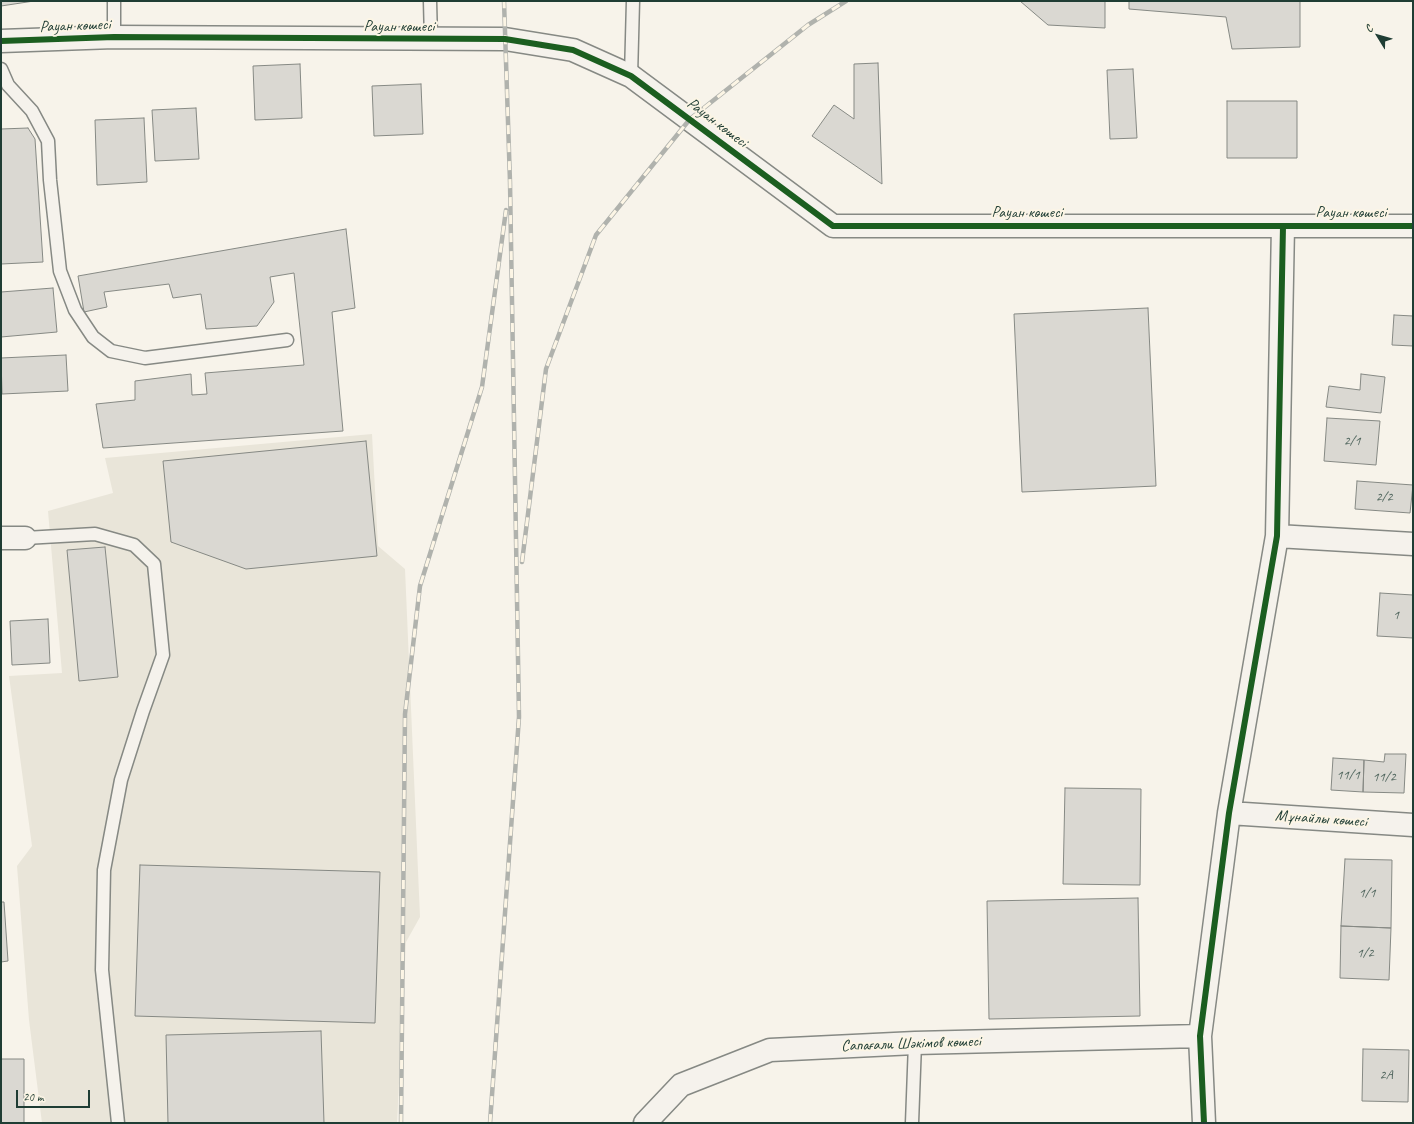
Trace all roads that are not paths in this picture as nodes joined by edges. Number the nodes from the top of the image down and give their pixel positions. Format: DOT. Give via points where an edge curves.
graph roads {
  1 [pos="114,1"];
  2 [pos="430,1"];
  3 [pos="633,1"];
  4 [pos="114,37"];
  5 [pos="431,40"];
  6 [pos="1,41"];
  7 [pos="1,69"];
  8 [pos="632,76"];
  9 [pos="1283,226"];
  10 [pos="1413,226"];
  11 [pos="287,340"];
  12 [pos="1277,536"];
  13 [pos="1,538"];
  14 [pos="25,538"];
  15 [pos="1413,544"];
  16 [pos="1229,813"];
  17 [pos="1413,825"];
  18 [pos="1200,1036"];
  19 [pos="915,1043"];
  20 [pos="118,1123"];
  21 [pos="645,1123"];
  22 [pos="912,1123"];
  23 [pos="1204,1123"];
  1 -- 4 [label="lane"];
  2 -- 5 [label="lane"];
  3 -- 8 [label="lane"];
  4 -- 5 [label="street, Рауан көшесі"];
  4 -- 6 [label="street, Рауан көшесі"];
  5 -- 8 [label="street, Рауан көшесі" via="505,39 573,50"];
  7 -- 11 [label="lane" via="8,85 32,111 48,141 60,271 75,310 93,337 111,351 145,358"];
  8 -- 9 [label="street, Рауан көшесі" via="833,226"];
  9 -- 10 [label="street, Рауан көшесі"];
  9 -- 12 [label="street"];
  12 -- 15 [label="street"];
  12 -- 16 [label="street"];
  13 -- 14 [label="street"];
  14 -- 20 [label="lane" via="95,534 134,545 154,564 163,655 121,780 104,870 102,970"];
  16 -- 17 [label="street, Мұнайлы көшесі"];
  16 -- 18 [label="street"];
  18 -- 19 [label="street, Сапағали Шәкімов көшесі"];
  18 -- 23 [label="street"];
  19 -- 21 [label="street, Сапағали Шәкімов көшесі" via="770,1050 681,1085"];
  19 -- 22 [label="lane"];
}
